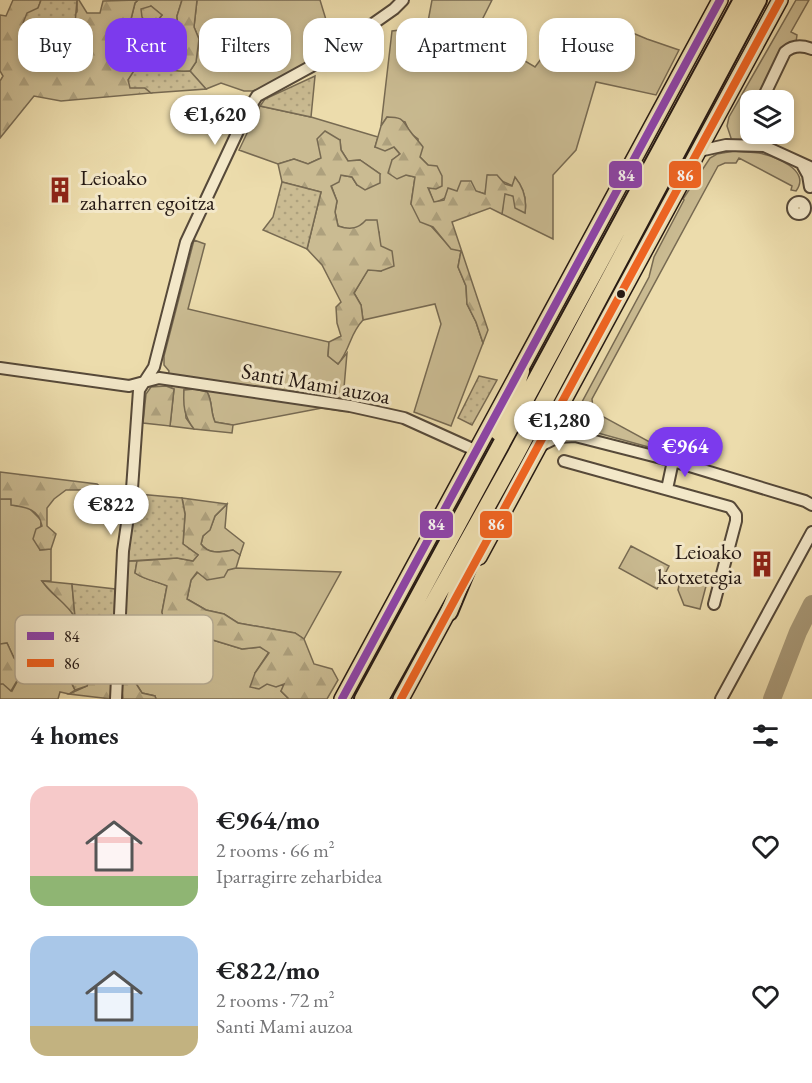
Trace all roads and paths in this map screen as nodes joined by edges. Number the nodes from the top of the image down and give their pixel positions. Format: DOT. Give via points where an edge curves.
graph roads {
  1 [pos="403,0"];
  2 [pos="720,0"];
  3 [pos="742,0"];
  4 [pos="758,0"];
  5 [pos="780,0"];
  6 [pos="812,49"];
  7 [pos="767,90"];
  8 [pos="764,146"];
  9 [pos="699,151"];
  10 [pos="808,167"];
  11 [pos="811,186"];
  12 [pos="803,203"];
  13 [pos="0,368"];
  14 [pos="521,371"];
  15 [pos="143,382"];
  16 [pos="560,407"];
  17 [pos="575,436"];
  18 [pos="537,448"];
  19 [pos="477,451"];
  20 [pos="515,456"];
  21 [pos="673,460"];
  22 [pos="564,461"];
  23 [pos="477,489"];
  24 [pos="667,489"];
  25 [pos="812,507"];
  26 [pos="812,512"];
  27 [pos="812,532"];
  28 [pos="714,604"];
  29 [pos="449,612"];
  30 [pos="120,615"];
  31 [pos="425,655"];
  32 [pos="117,684"];
  33 [pos="116,699"];
  34 [pos="342,699"];
  35 [pos="363,699"];
  36 [pos="380,699"];
  37 [pos="401,699"];
  38 [pos="406,699"];
  39 [pos="721,699"];
  1 -- 15 [label="street" via="367,28 344,39 321,61 257,96 186,242 154,367"];
  2 -- 14 [label="main road"];
  3 -- 23 [label="highway"];
  4 -- 20 [label="highway"];
  5 -- 9 [label="main road"];
  6 -- 7 [label="street" via="799,46 785,52"];
  8 -- 9 [label="street" via="726,145"];
  8 -- 10 [label="street"];
  9 -- 16 [label="main road"];
  10 -- 11 [label="street"];
  11 -- 12 [label="street"];
  13 -- 15 [label="street, Santi Mami auzoa" via="129,386"];
  14 -- 19 [label="main road"];
  14 -- 23 [label="highway"];
  15 -- 19 [label="street, Santi Mami auzoa" via="159,378 350,406 404,418"];
  15 -- 30 [label="street" via="139,390 123,551"];
  16 -- 17 [label="street" via="563,424"];
  16 -- 18 [label="main road"];
  17 -- 18 [label="street" via="558,437"];
  17 -- 21 [label="street"];
  18 -- 29 [label="main road"];
  19 -- 34 [label="main road"];
  20 -- 29 [label="highway"];
  20 -- 36 [label="highway"];
  21 -- 24 [label="street"];
  21 -- 25 [label="street" via="805,501"];
  22 -- 24 [label="street"];
  23 -- 35 [label="highway"];
  24 -- 28 [label="street" via="734,510 736,521"];
  25 -- 26 [label="street"];
  27 -- 39 [label="street"];
  29 -- 31 [label="main road"];
  31 -- 37 [label="main road"];
  31 -- 38 [label="street"];
  32 -- 33 [label="street"];
}
